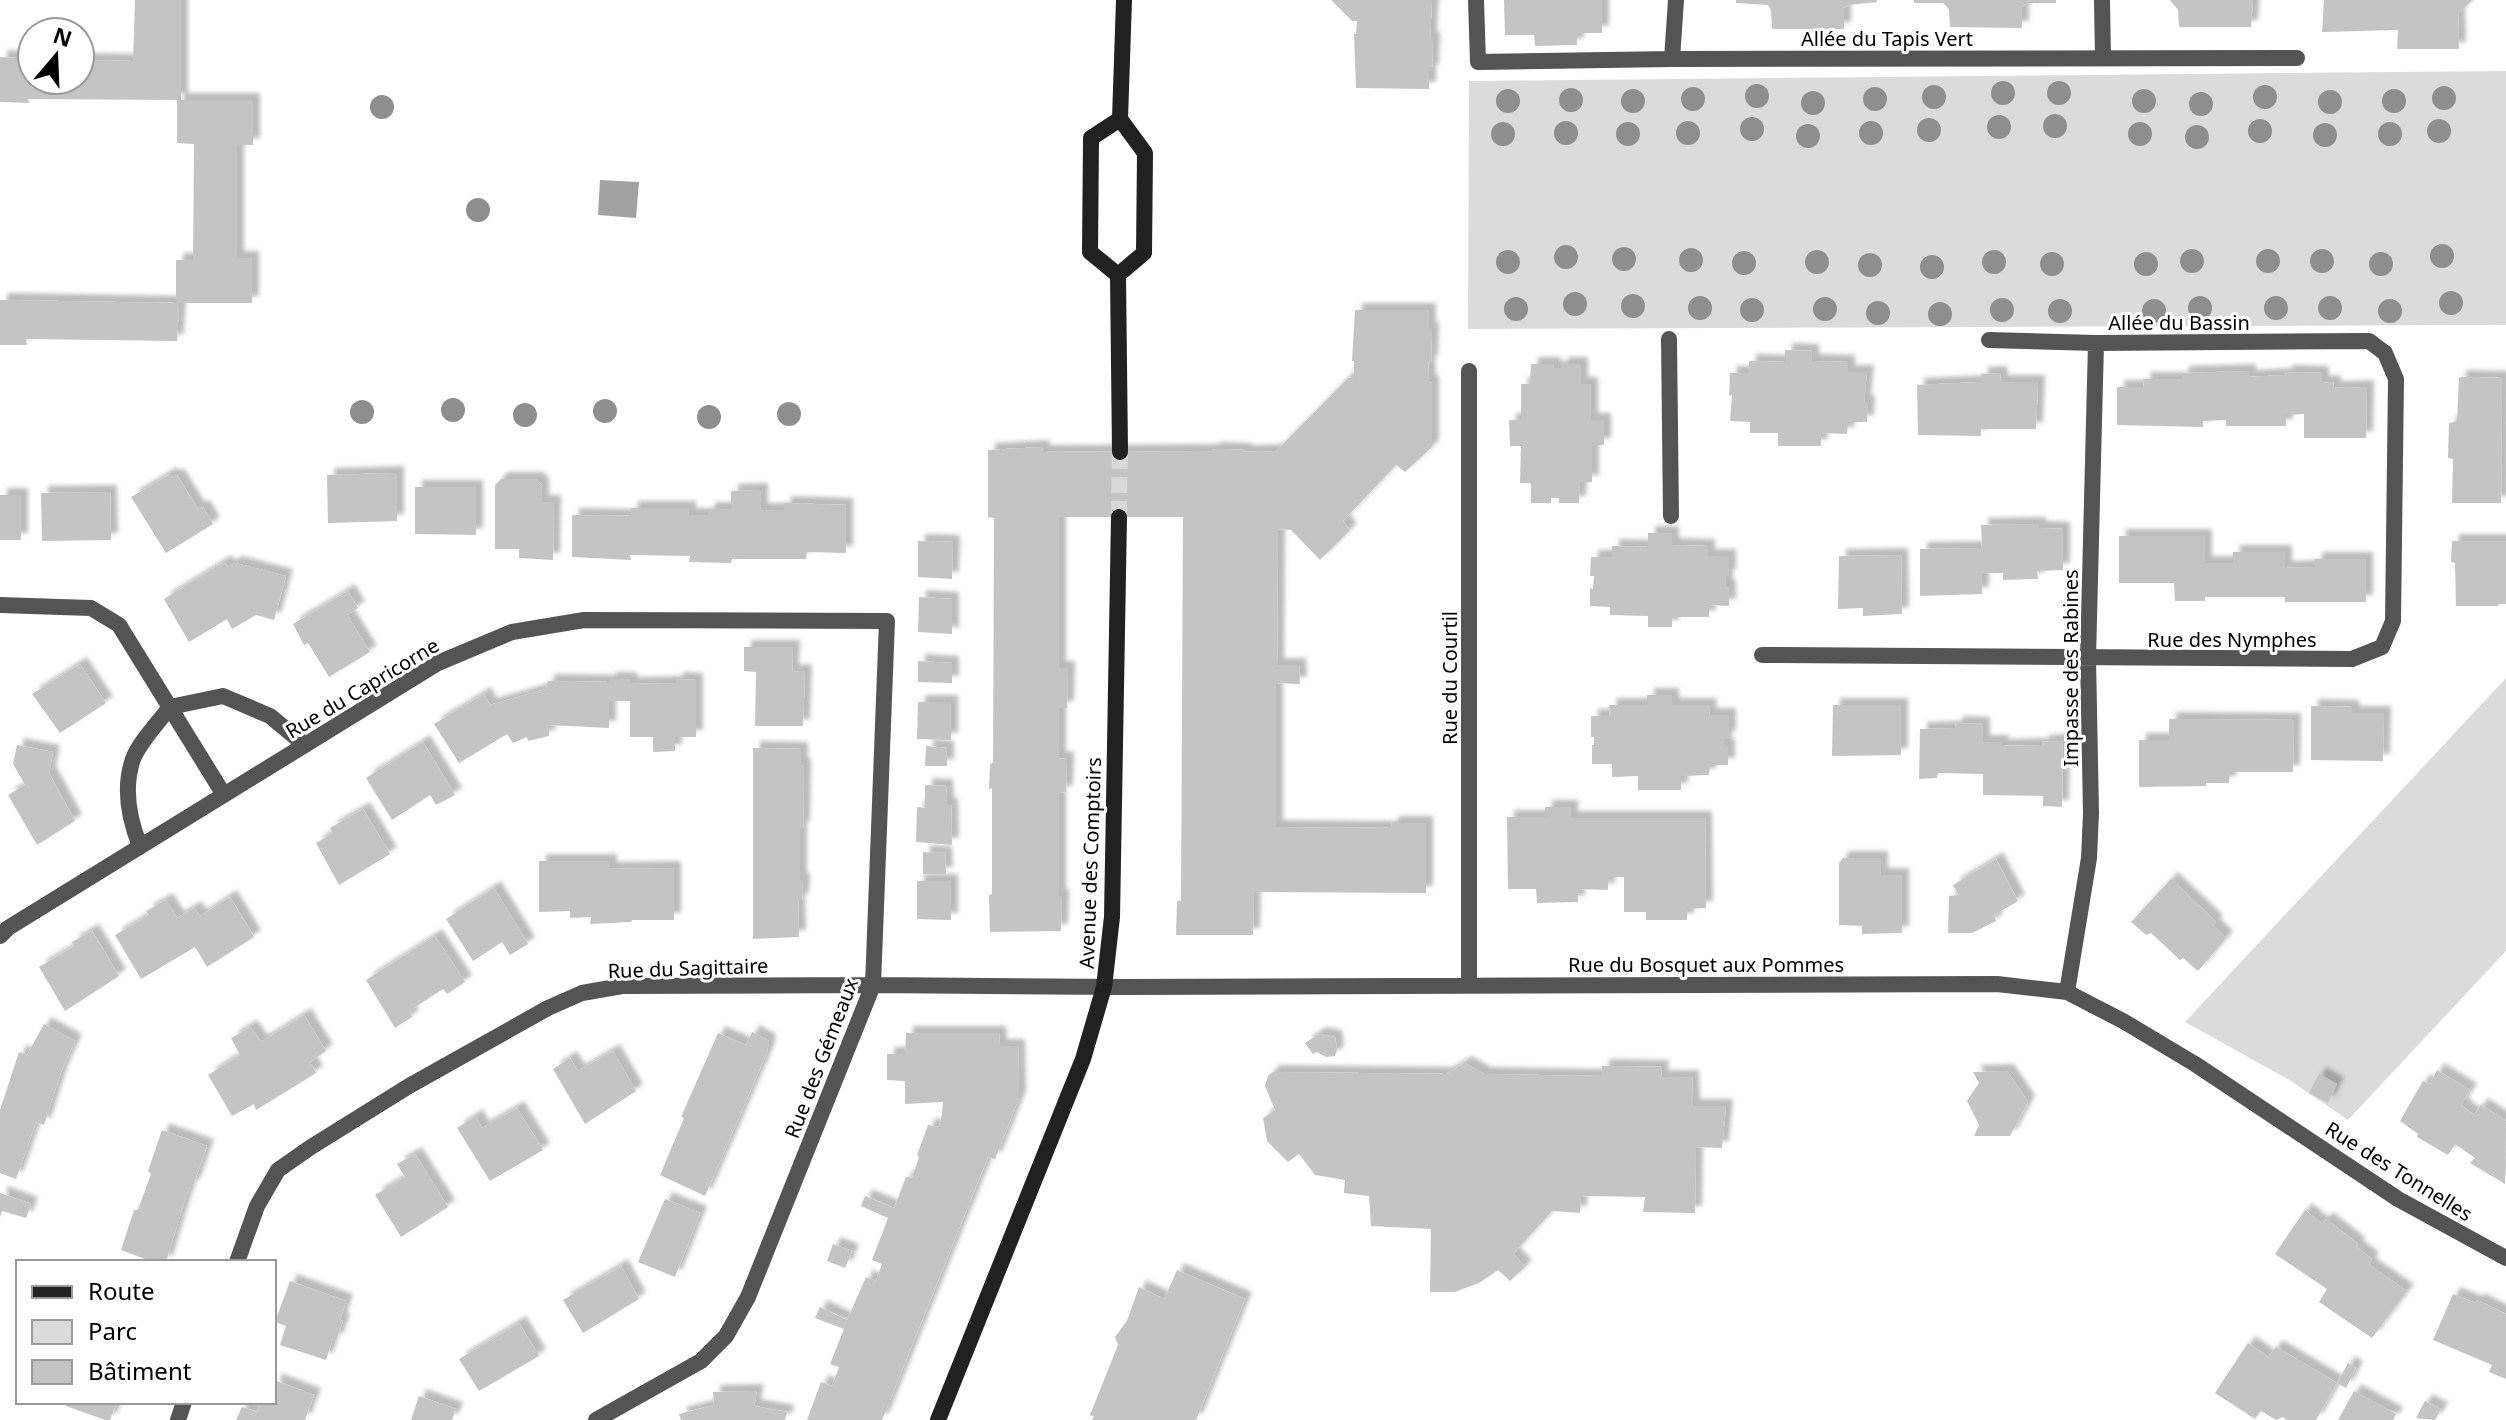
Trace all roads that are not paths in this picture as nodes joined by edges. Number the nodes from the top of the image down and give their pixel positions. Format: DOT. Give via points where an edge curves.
graph roads {
  1 [pos="1124,0"];
  2 [pos="1476,0"];
  3 [pos="1676,0"];
  4 [pos="2102,0"];
  5 [pos="2103,58"];
  6 [pos="2297,58"];
  7 [pos="1672,59"];
  8 [pos="1120,119"];
  9 [pos="1118,275"];
  10 [pos="1669,339"];
  11 [pos="1989,340"];
  12 [pos="2369,341"];
  13 [pos="2096,343"];
  14 [pos="1469,371"];
  15 [pos="1120,452"];
  16 [pos="1671,516"];
  17 [pos="1119,517"];
  18 [pos="0,605"];
  19 [pos="887,621"];
  20 [pos="1762,655"];
  21 [pos="2088,658"];
  22 [pos="170,707"];
  23 [pos="305,745"];
  24 [pos="224,795"];
  25 [pos="140,846"];
  26 [pos="0,936"];
  27 [pos="1469,984"];
  28 [pos="873,985"];
  29 [pos="1104,987"];
  30 [pos="2067,992"];
  31 [pos="2272,1116"];
  32 [pos="2506,1258"];
  33 [pos="238,1260"];
  34 [pos="596,1420"];
  35 [pos="938,1420"];
  1 -- 8 [label="street"];
  2 -- 7 [label="street, Allée du Tapis Vert" via="1478,62"];
  3 -- 7 [label="street"];
  4 -- 5 [label="street"];
  5 -- 6 [label="street, Allée du Tapis Vert"];
  5 -- 7 [label="street, Allée du Tapis Vert"];
  8 -- 9 [label="street" via="1145,153 1144,253"];
  8 -- 9 [label="street" via="1091,138 1090,156 1090,252"];
  9 -- 15 [label="street"];
  10 -- 16 [label="street"];
  11 -- 13 [label="street, Allée du Bassin"];
  12 -- 13 [label="street, Allée du Bassin"];
  12 -- 21 [label="street, Rue des Nymphes" via="2385,353 2396,379 2393,621 2382,647 2352,659"];
  13 -- 21 [label="street, Impasse des Rabines"];
  14 -- 27 [label="street, Rue du Courtil"];
  17 -- 29 [label="street, Avenue des Comptoirs" via="1112,917"];
  18 -- 22 [label="street" via="91,608 119,625"];
  19 -- 23 [label="street, Rue du Capricorne" via="584,620 512,632 438,663"];
  19 -- 28 [label="street, Rue des Gémeaux"];
  20 -- 21 [label="street, Rue des Nymphes"];
  21 -- 30 [label="street, Impasse des Rabines" via="2089,858"];
  22 -- 23 [label="street" via="223,696 270,716"];
  22 -- 24 [label="street"];
  22 -- 25 [label="street" via="134,758 127,795"];
  23 -- 24 [label="street, Rue du Capricorne"];
  24 -- 25 [label="street, Rue du Capricorne"];
  25 -- 26 [label="street, Rue du Capricorne"];
  27 -- 29 [label="street, Rue du Bosquet aux Pommes"];
  27 -- 30 [label="street, Rue du Bosquet aux Pommes" via="1997,984"];
  28 -- 29 [label="street, Rue du Sagittaire"];
  28 -- 33 [label="street, Rue du Sagittaire" via="622,986 582,993 409,1086 278,1170 257,1206"];
  28 -- 34 [label="street, Rue des Gémeaux" via="748,1297 726,1336 701,1361"];
  29 -- 35 [label="street, Avenue des Comptoirs" via="1083,1059"];
  30 -- 31 [label="street, Rue du Bosquet aux Pommes" via="2185,1058"];
  31 -- 32 [label="street, Rue des Tonnelles" via="2398,1199"];
}
